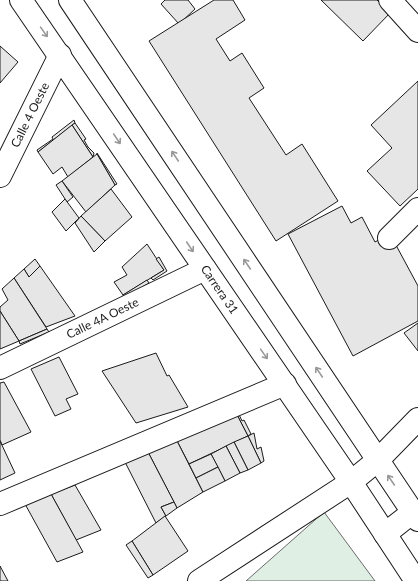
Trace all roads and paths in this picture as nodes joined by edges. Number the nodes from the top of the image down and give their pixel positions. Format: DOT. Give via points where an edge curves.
graph roads {
  1 [pos="21,0"];
  2 [pos="70,0"];
  3 [pos="390,0"];
  4 [pos="418,31"];
  5 [pos="60,55"];
  6 [pos="0,176"];
  7 [pos="418,209"];
  8 [pos="388,238"];
  9 [pos="206,269"];
  10 [pos="0,368"];
  11 [pos="285,384"];
  12 [pos="418,419"];
  13 [pos="378,460"];
  14 [pos="351,482"];
  15 [pos="0,504"];
  16 [pos="416,516"];
  17 [pos="385,534"];
  18 [pos="415,574"];
  19 [pos="199,581"];
  1 -- 5 [label="main road, Carrera 31, one-way"];
  13 -- 2 [label="main road, one-way"];
  3 -- 4 [label="main road"];
  5 -- 6 [label="main road, Calle 4 Oeste"];
  5 -- 9 [label="main road, Carrera 31, one-way"];
  7 -- 8 [label="main road"];
  9 -- 10 [label="main road, Calle 4A Oeste"];
  9 -- 11 [label="main road, Carrera 31, one-way"];
  11 -- 14 [label="main road, Carrera 31"];
  11 -- 15 [label="main road"];
  12 -- 13 [label="main road"];
  13 -- 14 [label="main road"];
  16 -- 13 [label="main road, one-way"];
  14 -- 17 [label="main road, Carrera 31"];
  14 -- 19 [label="main road"];
  16 -- 17 [label="main road"];
  17 -- 18 [label="main road, Carrera 31"];
}
